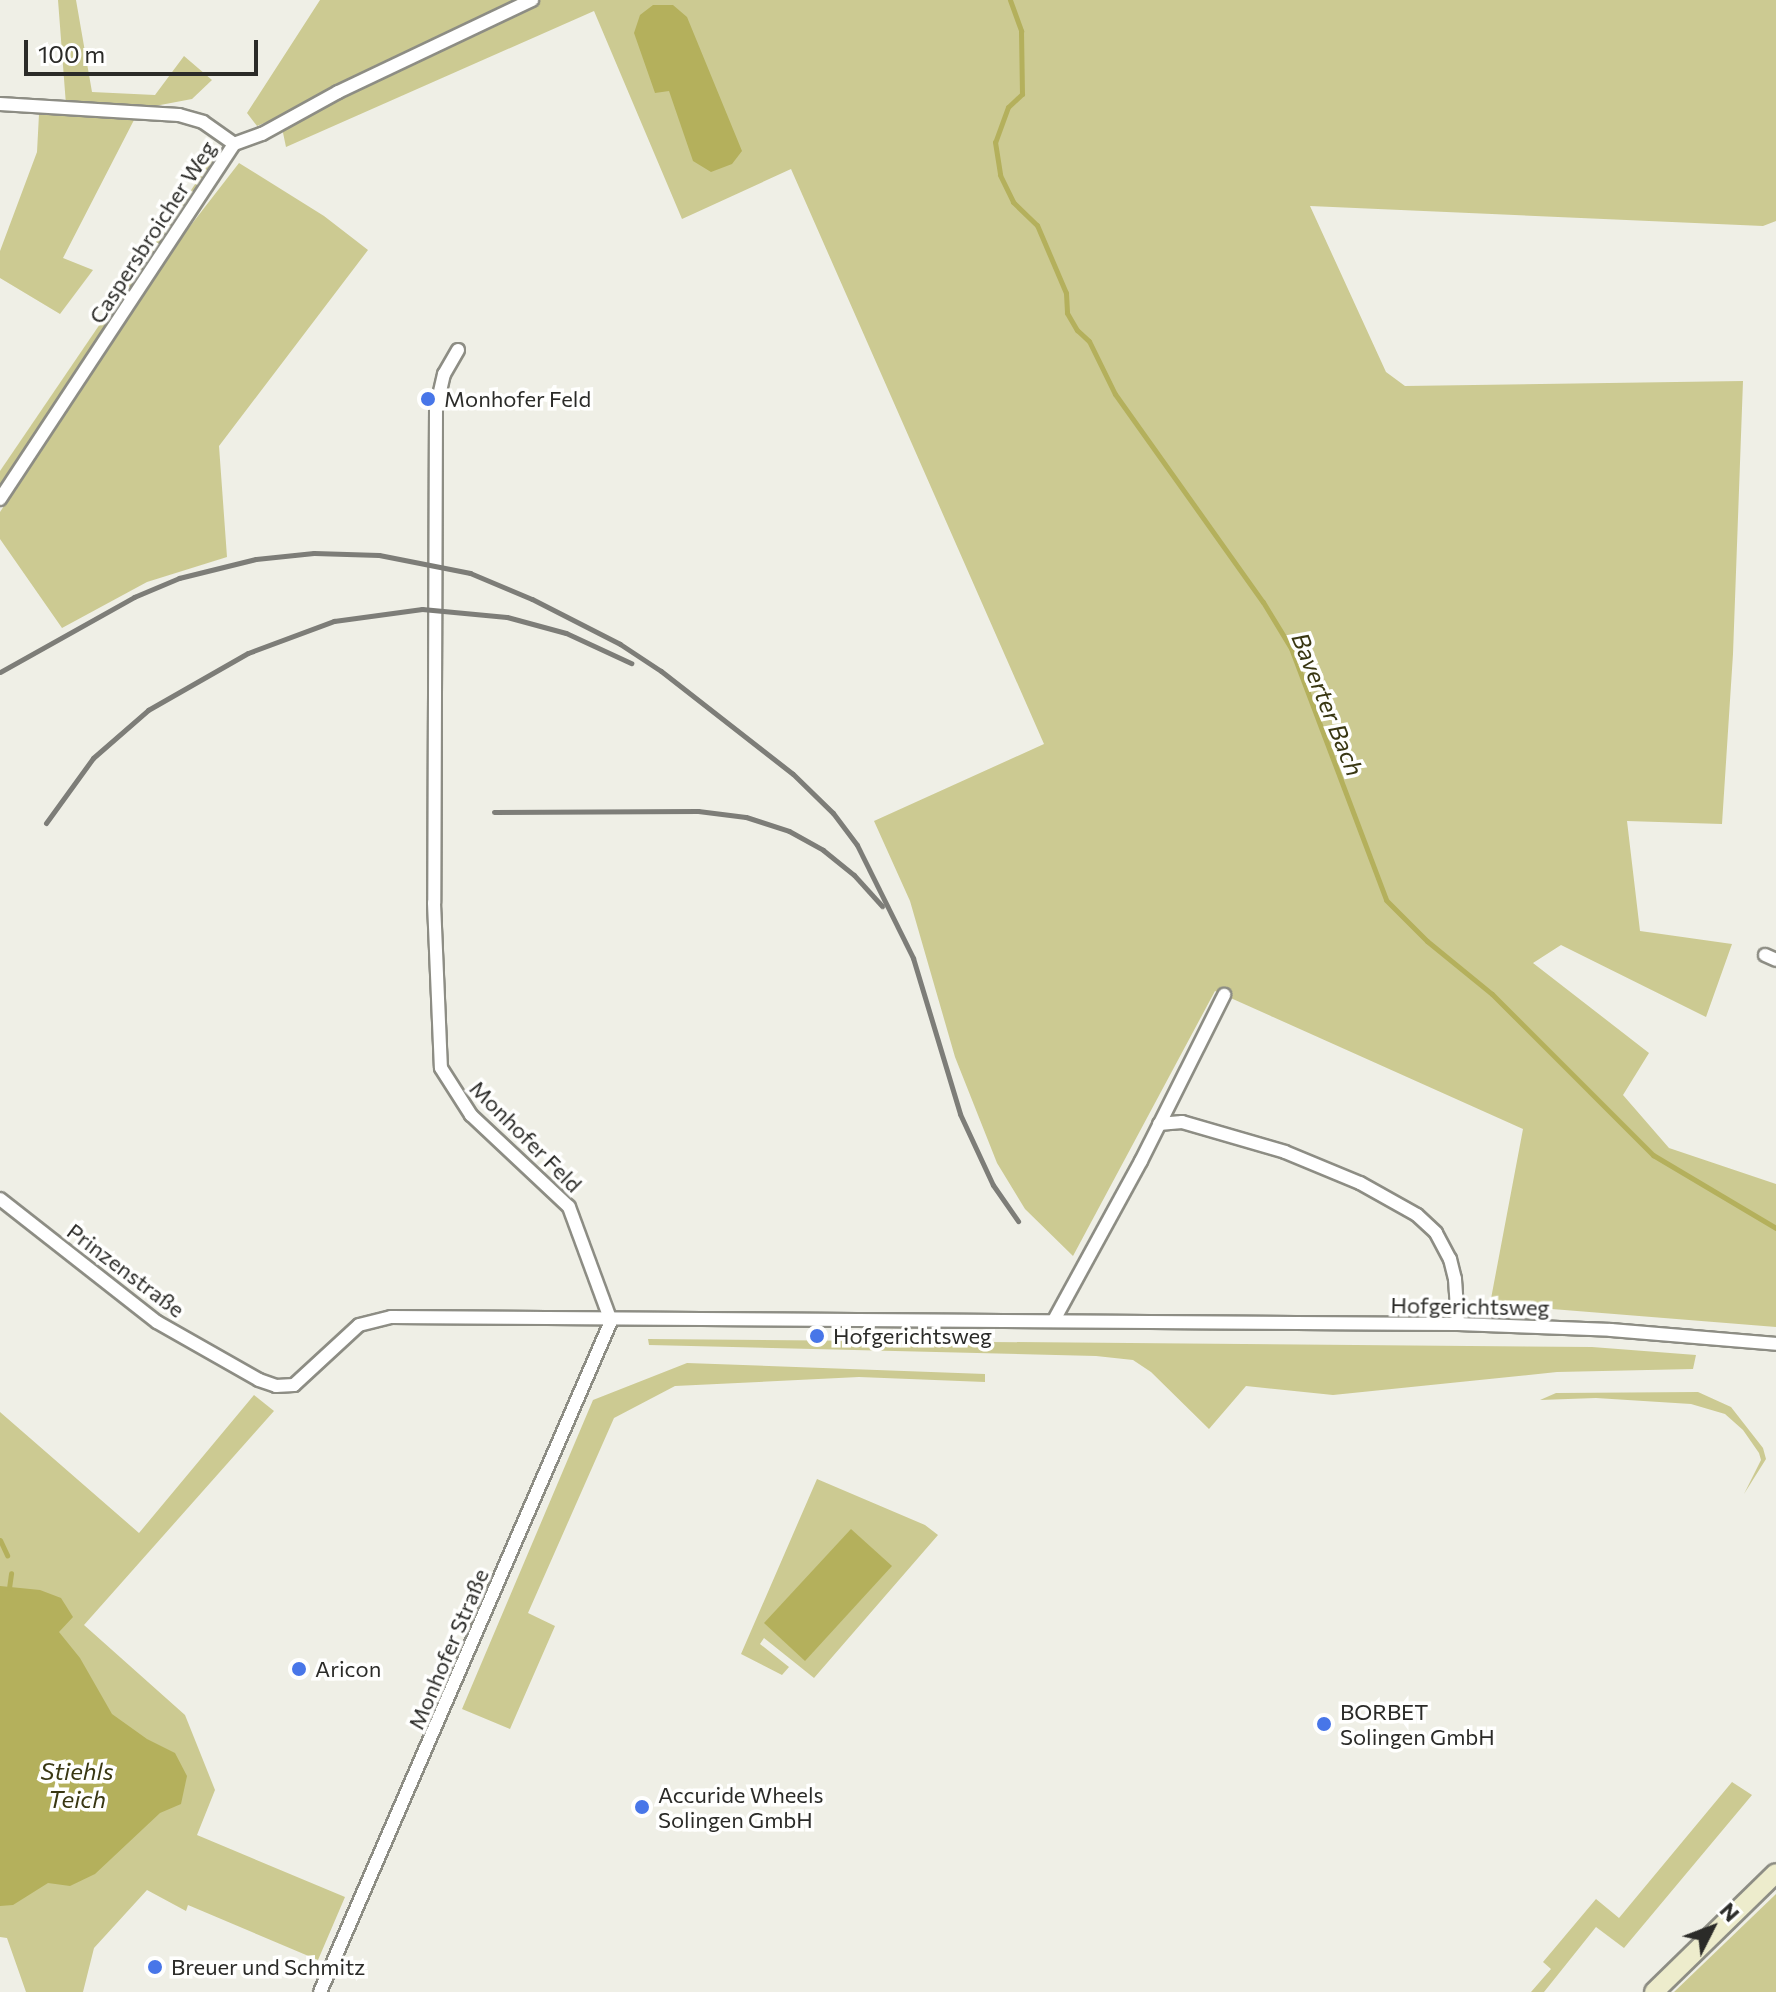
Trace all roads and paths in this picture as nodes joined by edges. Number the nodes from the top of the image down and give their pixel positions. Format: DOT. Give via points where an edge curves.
graph roads {
  1 [pos="532,0"];
  2 [pos="0,104"];
  3 [pos="234,144"];
  4 [pos="458,350"];
  5 [pos="0,499"];
  6 [pos="1224,995"];
  7 [pos="1159,1124"];
  8 [pos="0,1199"];
  9 [pos="1054,1320"];
  10 [pos="611,1321"];
  11 [pos="1458,1324"];
  12 [pos="1776,1344"];
  13 [pos="276,1386"];
  14 [pos="1776,1873"];
  15 [pos="320,1992"];
  16 [pos="1654,1992"];
  1 -- 3 [label="street, Caspersbroicher Weg"];
  2 -- 3 [label="street" via="179,115 203,122"];
  3 -- 5 [label="street, Caspersbroicher Weg"];
  4 -- 10 [label="street, Monhofer Feld" via="444,374 436,408 434,903 441,1068 471,1115 569,1207"];
  6 -- 7 [label="street"];
  7 -- 9 [label="street"];
  7 -- 11 [label="street" via="1182,1122 1285,1152 1410,1210 1431,1227 1447,1251"];
  8 -- 13 [label="street, Prinzenstraße" via="157,1322"];
  9 -- 10 [label="street, Hofgerichtsweg"];
  9 -- 11 [label="street, Hofgerichtsweg"];
  10 -- 13 [label="street, Hofgerichtsweg" via="378,1319 342,1338 294,1385"];
  10 -- 15 [label="street, Monhofer Straße"];
  11 -- 12 [label="street, Hofgerichtsweg"];
  14 -- 16 [label="main road"];
}
